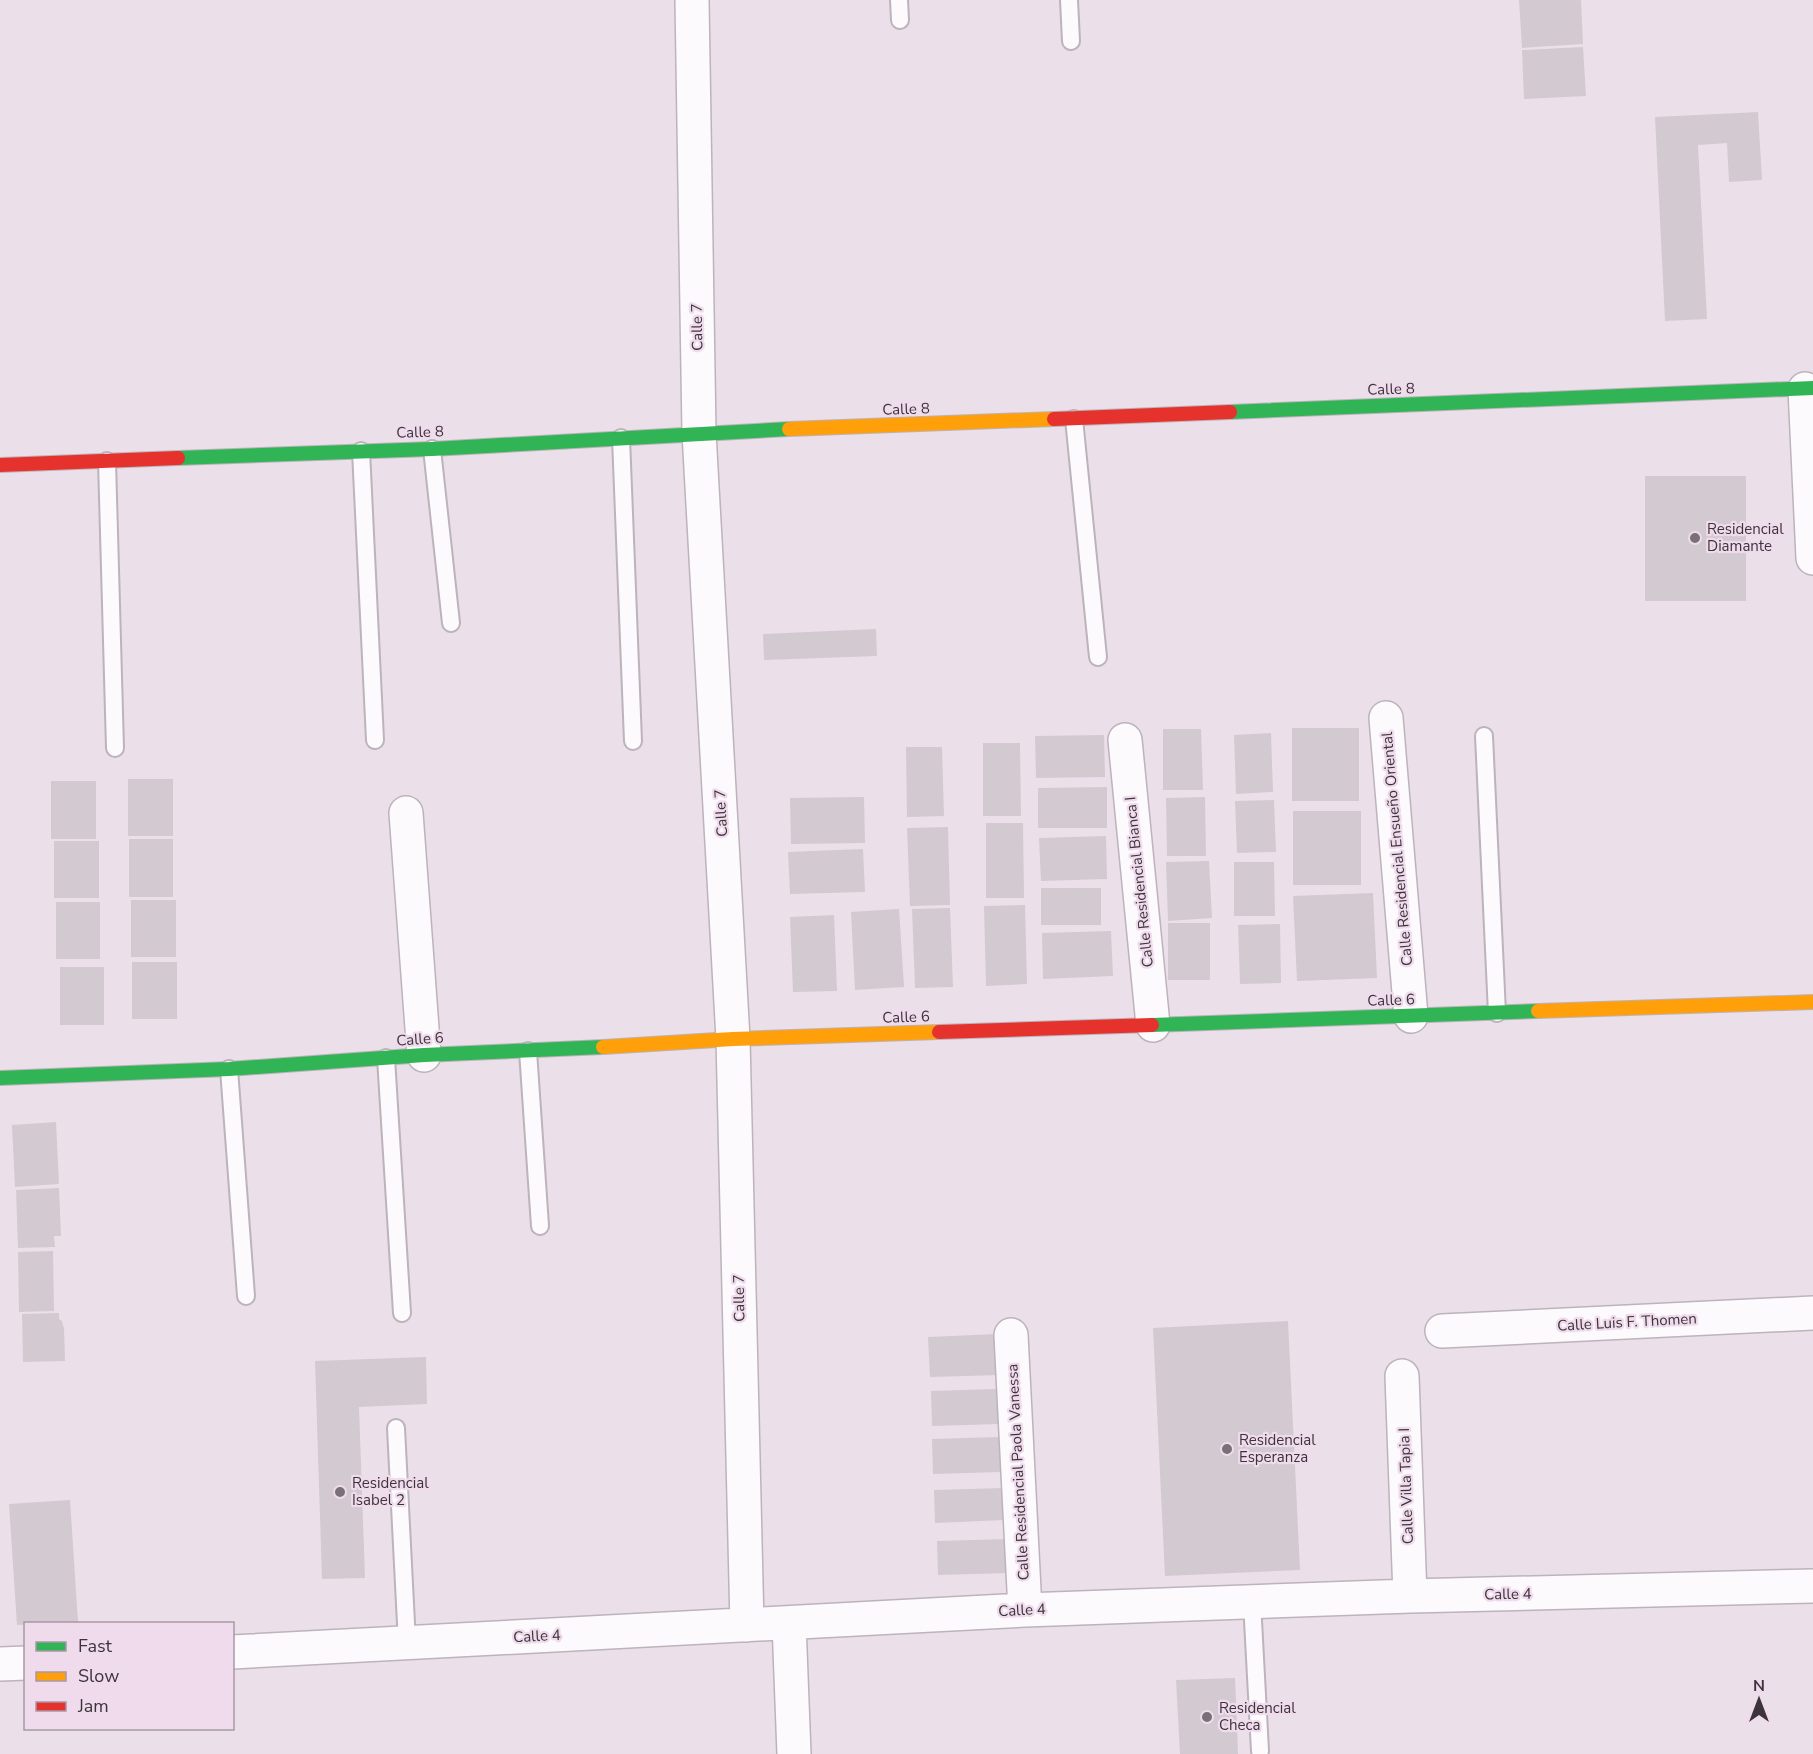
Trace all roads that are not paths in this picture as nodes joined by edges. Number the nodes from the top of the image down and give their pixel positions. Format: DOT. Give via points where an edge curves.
graph roads {
  1 [pos="692,0"];
  2 [pos="899,0"];
  3 [pos="1069,0"];
  4 [pos="900,20"];
  5 [pos="1071,41"];
  6 [pos="1809,389"];
  7 [pos="1074,419"];
  8 [pos="699,433"];
  9 [pos="621,438"];
  10 [pos="432,449"];
  11 [pos="361,451"];
  12 [pos="107,461"];
  13 [pos="0,465"];
  14 [pos="1813,558"];
  15 [pos="451,623"];
  16 [pos="1098,657"];
  17 [pos="1386,718"];
  18 [pos="1484,736"];
  19 [pos="375,740"];
  20 [pos="1125,740"];
  21 [pos="633,741"];
  22 [pos="115,748"];
  23 [pos="406,813"];
  24 [pos="1813,1002"];
  25 [pos="1497,1013"];
  26 [pos="1411,1016"];
  27 [pos="1153,1025"];
  28 [pos="733,1039"];
  29 [pos="528,1051"];
  30 [pos="424,1054"];
  31 [pos="386,1058"];
  32 [pos="229,1069"];
  33 [pos="0,1078"];
  34 [pos="540,1226"];
  35 [pos="246,1296"];
  36 [pos="402,1313"];
  37 [pos="1813,1313"];
  38 [pos="1442,1331"];
  39 [pos="1011,1335"];
  40 [pos="1402,1376"];
  41 [pos="396,1428"];
  42 [pos="1813,1586"];
  43 [pos="1410,1596"];
  44 [pos="1251,1602"];
  45 [pos="1025,1610"];
  46 [pos="789,1623"];
  47 [pos="747,1626"];
  48 [pos="407,1643"];
  49 [pos="234,1652"];
  50 [pos="24,1663"];
  51 [pos="0,1664"];
  52 [pos="1260,1751"];
  53 [pos="794,1754"];
  1 -- 8 [label="street, Calle 7"];
  2 -- 4 [label="lane"];
  3 -- 5 [label="lane"];
  6 -- 7 [label="street, Calle 8"];
  6 -- 14 [label="street"];
  7 -- 8 [label="street, Calle 8"];
  7 -- 16 [label="lane"];
  8 -- 9 [label="street, Calle 8"];
  8 -- 28 [label="street, Calle 7"];
  9 -- 10 [label="street, Calle 8"];
  9 -- 21 [label="lane"];
  10 -- 11 [label="street, Calle 8"];
  10 -- 15 [label="lane"];
  11 -- 12 [label="street, Calle 8"];
  11 -- 19 [label="lane"];
  12 -- 13 [label="street, Calle 8"];
  12 -- 22 [label="lane"];
  17 -- 26 [label="street, Calle Residencial Ensueño Oriental"];
  18 -- 25 [label="lane"];
  20 -- 27 [label="street, Calle Residencial Bianca I"];
  23 -- 30 [label="street"];
  24 -- 25 [label="street, Calle 6"];
  25 -- 26 [label="street, Calle 6"];
  26 -- 27 [label="street, Calle 6"];
  27 -- 28 [label="street, Calle 6"];
  28 -- 29 [label="street, Calle 6"];
  28 -- 47 [label="street, Calle 7"];
  29 -- 30 [label="street, Calle 6"];
  29 -- 34 [label="lane"];
  30 -- 31 [label="street, Calle 6"];
  31 -- 32 [label="street, Calle 6"];
  31 -- 36 [label="lane"];
  32 -- 33 [label="street, Calle 6"];
  32 -- 35 [label="lane"];
  37 -- 38 [label="street, Calle Luis F. Thomen"];
  39 -- 45 [label="street, Calle Residencial Paola Vanessa"];
  40 -- 43 [label="street, Calle Villa Tapia I"];
  41 -- 48 [label="lane"];
  42 -- 43 [label="street, Calle 4"];
  43 -- 44 [label="street, Calle 4"];
  44 -- 45 [label="street, Calle 4"];
  44 -- 52 [label="lane"];
  45 -- 46 [label="street, Calle 4"];
  46 -- 47 [label="street, Calle 4"];
  46 -- 53 [label="street"];
  47 -- 48 [label="street, Calle 4"];
  48 -- 49 [label="street, Calle 4"];
  50 -- 51 [label="street"];
}
